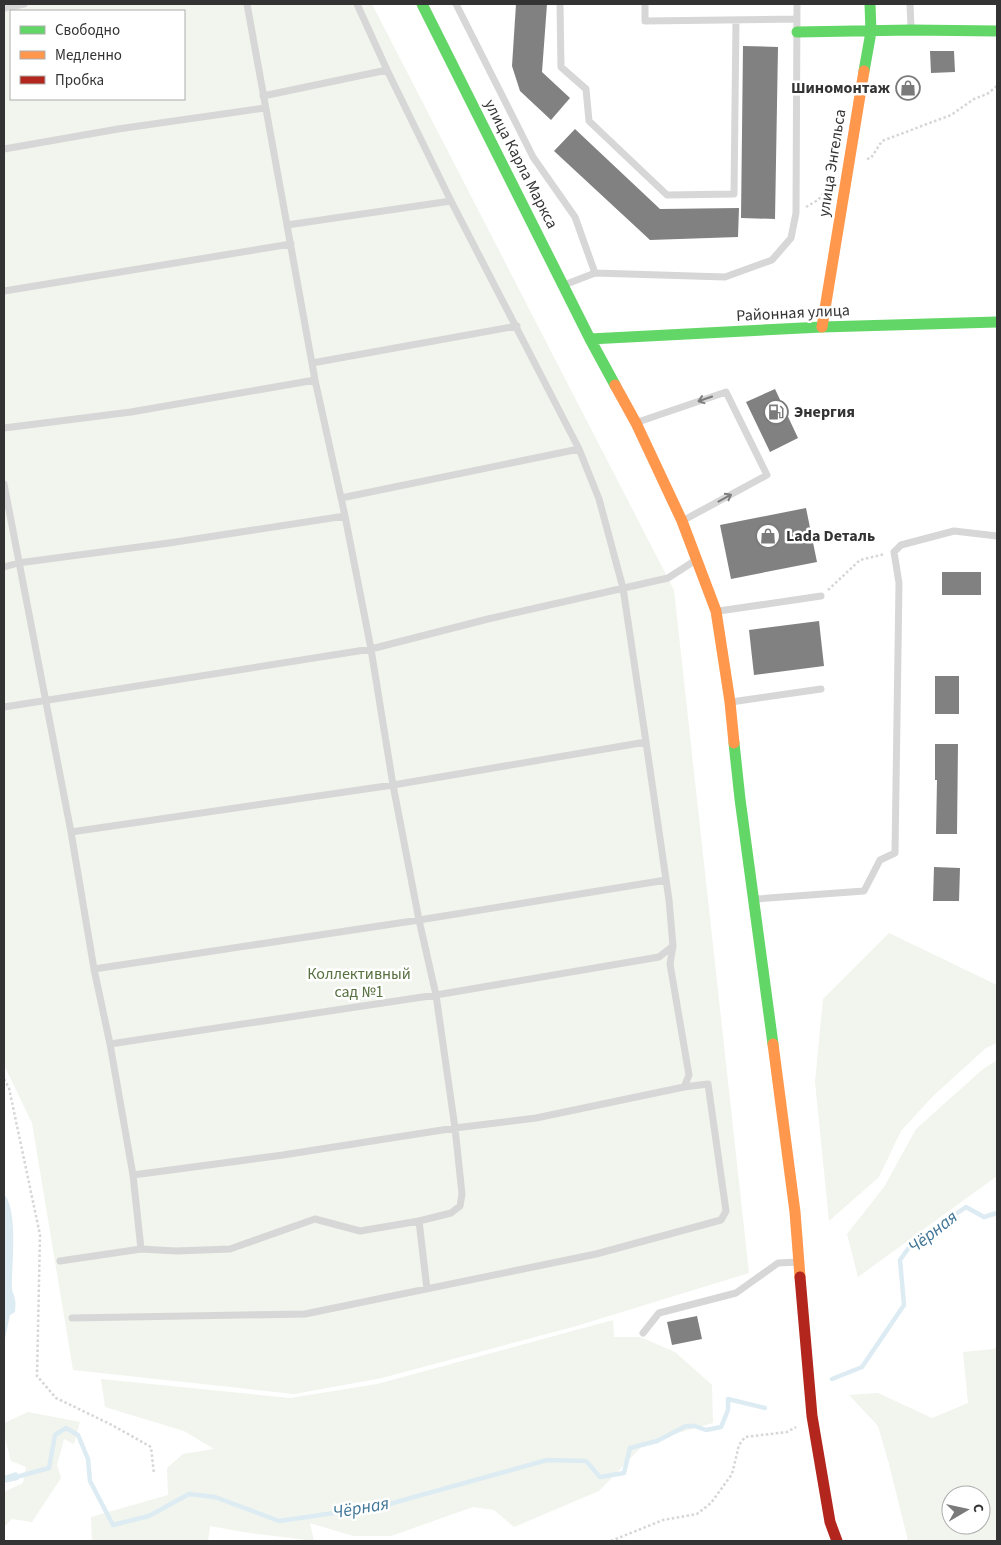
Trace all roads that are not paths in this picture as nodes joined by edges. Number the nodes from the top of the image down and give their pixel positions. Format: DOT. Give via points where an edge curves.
graph roads {
  1 [pos="24,4"];
  2 [pos="247,4"];
  3 [pos="357,4"];
  4 [pos="422,4"];
  5 [pos="456,4"];
  6 [pos="560,4"];
  7 [pos="645,4"];
  8 [pos="797,4"];
  9 [pos="870,4"];
  10 [pos="910,4"];
  11 [pos="4,8"];
  12 [pos="796,19"];
  13 [pos="736,20"];
  14 [pos="911,30"];
  15 [pos="797,32"];
  16 [pos="871,32"];
  17 [pos="997,32"];
  18 [pos="387,70"];
  19 [pos="262,96"];
  20 [pos="265,108"];
  21 [pos="4,149"];
  22 [pos="451,201"];
  23 [pos="287,226"];
  24 [pos="291,244"];
  25 [pos="595,273"];
  26 [pos="564,285"];
  27 [pos="4,291"];
  28 [pos="997,322"];
  29 [pos="516,326"];
  30 [pos="822,327"];
  31 [pos="590,339"];
  32 [pos="312,363"];
  33 [pos="315,380"];
  34 [pos="636,423"];
  35 [pos="4,428"];
  36 [pos="579,449"];
  37 [pos="4,484"];
  38 [pos="341,498"];
  39 [pos="345,516"];
  40 [pos="682,521"];
  41 [pos="997,536"];
  42 [pos="696,560"];
  43 [pos="18,563"];
  44 [pos="4,567"];
  45 [pos="623,588"];
  46 [pos="821,596"];
  47 [pos="716,611"];
  48 [pos="371,649"];
  49 [pos="820,689"];
  50 [pos="46,700"];
  51 [pos="730,702"];
  52 [pos="4,707"];
  53 [pos="646,742"];
  54 [pos="393,784"];
  55 [pos="70,832"];
  56 [pos="666,880"];
  57 [pos="754,899"];
  58 [pos="419,920"];
  59 [pos="673,946"];
  60 [pos="94,969"];
  61 [pos="436,995"];
  62 [pos="110,1044"];
  63 [pos="684,1087"];
  64 [pos="455,1128"];
  65 [pos="133,1175"];
  66 [pos="419,1221"];
  67 [pos="141,1249"];
  68 [pos="60,1260"];
  69 [pos="799,1262"];
  70 [pos="427,1289"];
  71 [pos="72,1318"];
  72 [pos="643,1333"];
  73 [pos="837,1541"];
  1 -- 11 [label="lane"];
  2 -- 19 [label="lane"];
  3 -- 18 [label="lane"];
  4 -- 26 [label="street, улица Карла Маркса"];
  5 -- 25 [label="lane" via="533,157 575,217"];
  6 -- 13 [label="lane" via="561,67 586,89 589,121 667,195 734,194"];
  7 -- 13 [label="lane" via="645,21"];
  8 -- 12 [label="lane"];
  9 -- 16 [label="street, улица Энгельса"];
  10 -- 14 [label="lane"];
  12 -- 13 [label="lane"];
  12 -- 15 [label="lane"];
  14 -- 16 [label="street"];
  14 -- 17 [label="street"];
  15 -- 16 [label="street"];
  15 -- 25 [label="lane" via="796,213 791,238 772,260 725,277"];
  16 -- 30 [label="street, улица Энгельса"];
  18 -- 19 [label="lane"];
  18 -- 22 [label="lane"];
  19 -- 20 [label="lane"];
  20 -- 21 [label="lane"];
  20 -- 23 [label="lane"];
  22 -- 23 [label="lane"];
  22 -- 29 [label="lane"];
  23 -- 24 [label="lane"];
  24 -- 27 [label="lane"];
  24 -- 32 [label="lane"];
  25 -- 26 [label="lane"];
  26 -- 31 [label="street, улица Карла Маркса"];
  28 -- 30 [label="street, Районная улица"];
  29 -- 32 [label="lane"];
  29 -- 36 [label="lane"];
  30 -- 31 [label="street, Районная улица"];
  31 -- 34 [label="street, улица Карла Маркса"];
  32 -- 33 [label="lane"];
  33 -- 35 [label="lane" via="131,412"];
  33 -- 38 [label="lane"];
  34 -- 40 [label="street, улица Карла Маркса"];
  40 -- 34 [label="lane, one-way" via="767,475 726,392"];
  36 -- 38 [label="lane"];
  36 -- 45 [label="lane" via="600,499"];
  37 -- 43 [label="lane"];
  38 -- 39 [label="lane"];
  39 -- 43 [label="lane"];
  39 -- 48 [label="lane"];
  40 -- 42 [label="street, улица Карла Маркса"];
  41 -- 57 [label="lane" via="954,531 902,545 894,552 899,583 895,853 880,860 864,891"];
  42 -- 45 [label="lane" via="668,578"];
  42 -- 47 [label="street, улица Карла Маркса"];
  43 -- 44 [label="lane"];
  43 -- 50 [label="lane"];
  45 -- 48 [label="lane"];
  45 -- 53 [label="lane"];
  46 -- 47 [label="lane"];
  47 -- 51 [label="street, улица Карла Маркса"];
  48 -- 50 [label="lane"];
  48 -- 54 [label="lane"];
  49 -- 51 [label="lane"];
  50 -- 52 [label="lane"];
  50 -- 55 [label="lane"];
  51 -- 57 [label="street, улица Карла Маркса"];
  53 -- 54 [label="lane"];
  53 -- 56 [label="lane"];
  54 -- 55 [label="lane"];
  54 -- 58 [label="lane"];
  55 -- 60 [label="lane"];
  56 -- 58 [label="lane"];
  56 -- 59 [label="lane"];
  57 -- 69 [label="street, улица Карла Маркса"];
  58 -- 60 [label="lane"];
  58 -- 61 [label="lane"];
  59 -- 61 [label="lane" via="659,957"];
  59 -- 63 [label="lane" via="670,964 689,1075"];
  60 -- 62 [label="lane"];
  61 -- 62 [label="lane"];
  61 -- 64 [label="lane"];
  62 -- 65 [label="lane"];
  63 -- 64 [label="lane" via="536,1118"];
  63 -- 70 [label="lane" via="708,1084 726,1211 721,1220 596,1254"];
  64 -- 65 [label="lane"];
  64 -- 66 [label="lane" via="462,1194 460,1206 451,1213"];
  65 -- 67 [label="lane"];
  66 -- 67 [label="lane" via="360,1231 315,1219 230,1249"];
  66 -- 70 [label="lane"];
  67 -- 68 [label="lane"];
  69 -- 72 [label="lane" via="778,1263 736,1293 659,1314"];
  69 -- 73 [label="street, улица Карла Маркса" via="812,1416 830,1522"];
  70 -- 71 [label="lane" via="305,1314"];
}
